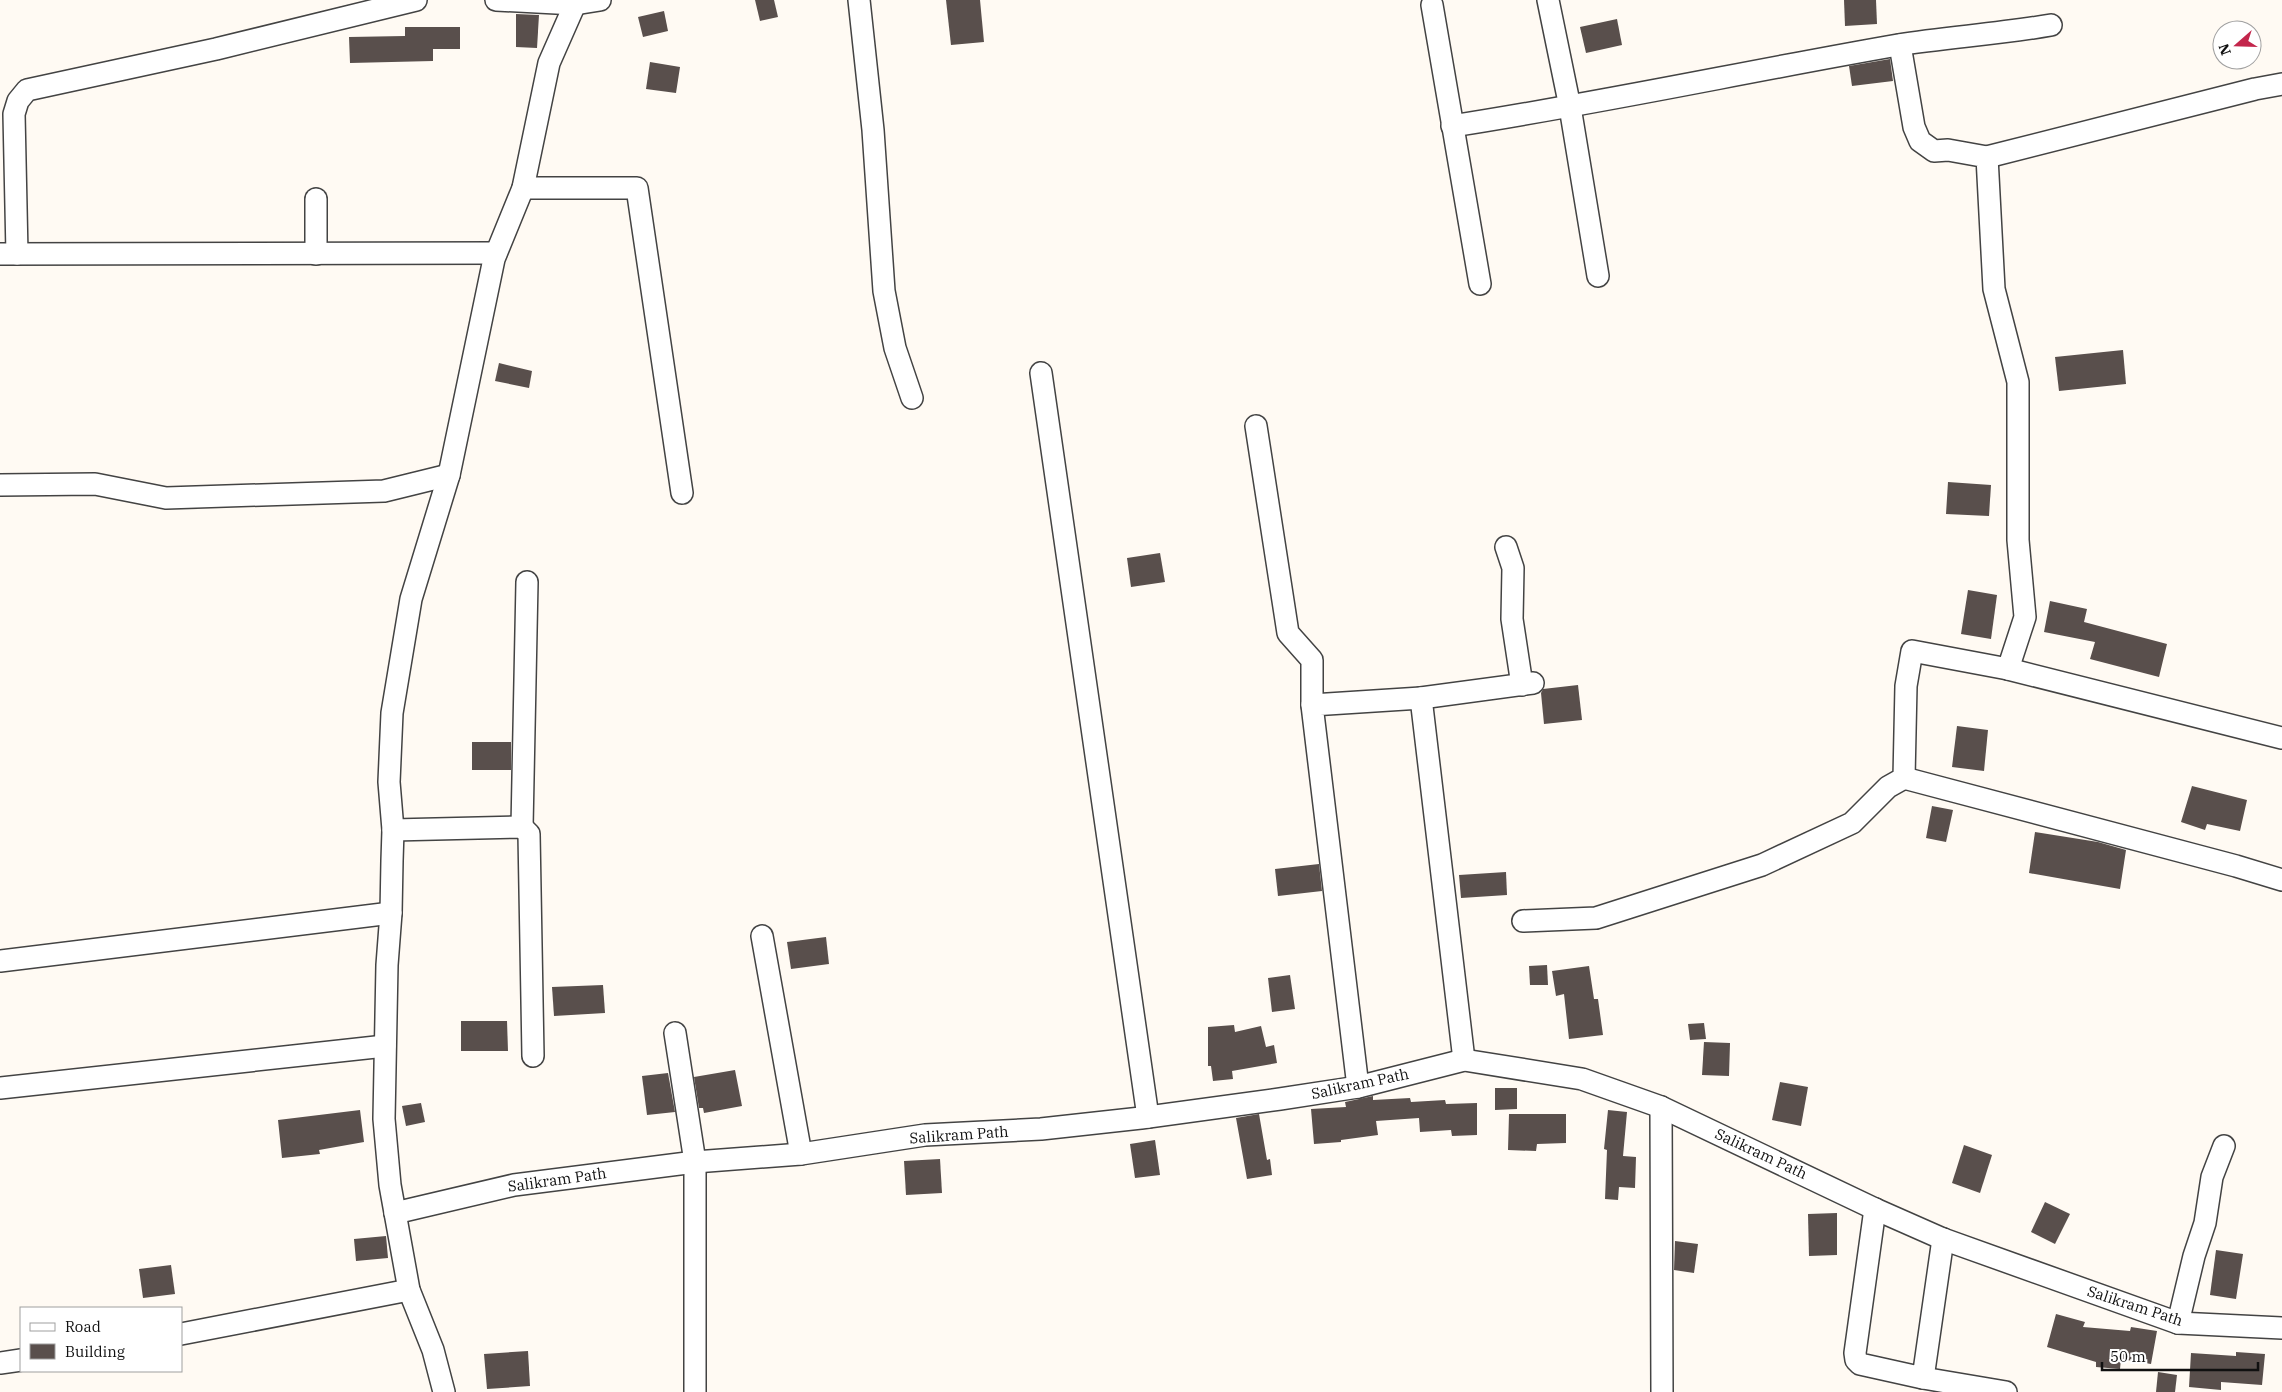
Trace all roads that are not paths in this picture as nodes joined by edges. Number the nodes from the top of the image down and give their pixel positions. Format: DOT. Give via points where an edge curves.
graph roads {
  1 [pos="416,0"];
  2 [pos="496,0"];
  3 [pos="600,0"];
  4 [pos="858,0"];
  5 [pos="1548,0"];
  6 [pos="575,4"];
  7 [pos="1432,5"];
  8 [pos="2051,24"];
  9 [pos="1900,45"];
  10 [pos="2282,84"];
  11 [pos="1570,108"];
  12 [pos="1452,126"];
  13 [pos="1987,156"];
  14 [pos="523,188"];
  15 [pos="316,198"];
  16 [pos="496,253"];
  17 [pos="9,254"];
  18 [pos="316,254"];
  19 [pos="1598,276"];
  20 [pos="1480,284"];
  21 [pos="1041,374"];
  22 [pos="912,398"];
  23 [pos="1256,426"];
  24 [pos="449,474"];
  25 [pos="0,485"];
  26 [pos="682,493"];
  27 [pos="1506,547"];
  28 [pos="527,582"];
  29 [pos="2008,669"];
  30 [pos="1421,698"];
  31 [pos="1312,705"];
  32 [pos="2282,738"];
  33 [pos="1904,778"];
  34 [pos="522,827"];
  35 [pos="393,830"];
  36 [pos="2282,880"];
  37 [pos="391,913"];
  38 [pos="1523,921"];
  39 [pos="762,936"];
  40 [pos="0,961"];
  41 [pos="675,1033"];
  42 [pos="385,1046"];
  43 [pos="533,1056"];
  44 [pos="1464,1060"];
  45 [pos="1358,1087"];
  46 [pos="0,1088"];
  47 [pos="1661,1107"];
  48 [pos="1148,1117"];
  49 [pos="2224,1146"];
  50 [pos="800,1154"];
  51 [pos="695,1162"];
  52 [pos="1875,1209"];
  53 [pos="395,1213"];
  54 [pos="1943,1239"];
  55 [pos="409,1290"];
  56 [pos="2178,1323"];
  57 [pos="2282,1328"];
  58 [pos="182,1334"];
  59 [pos="20,1360"];
  60 [pos="0,1363"];
  61 [pos="1923,1378"];
  62 [pos="444,1392"];
  63 [pos="695,1392"];
  64 [pos="1662,1392"];
  65 [pos="2006,1392"];
  1 -- 17 [label="street" via="216,49 27,90 18,101 14,114"];
  2 -- 6 [label="street"];
  3 -- 6 [label="street"];
  4 -- 22 [label="street" via="873,130 884,291 895,348"];
  5 -- 11 [label="street"];
  6 -- 14 [label="street" via="549,63"];
  7 -- 12 [label="street"];
  8 -- 9 [label="street"];
  9 -- 11 [label="street"];
  9 -- 13 [label="street" via="1914,127 1920,141 1934,150"];
  10 -- 13 [label="street" via="2255,88"];
  11 -- 12 [label="street"];
  11 -- 19 [label="street"];
  12 -- 20 [label="street"];
  13 -- 29 [label="street" via="1994,289 2018,382 2018,540 2025,616"];
  14 -- 16 [label="street"];
  14 -- 26 [label="street" via="637,188"];
  15 -- 18 [label="street"];
  16 -- 18 [label="street"];
  16 -- 24 [label="street"];
  17 -- 18 [label="street"];
  21 -- 48 [label="street"];
  23 -- 31 [label="street" via="1288,633 1312,660"];
  24 -- 25 [label="street" via="384,491 166,498 95,484"];
  24 -- 35 [label="street" via="411,599 392,713 389,782"];
  27 -- 30 [label="street" via="1513,568 1512,619 1527,684"];
  28 -- 34 [label="street"];
  29 -- 32 [label="street"];
  29 -- 33 [label="street" via="1912,652 1906,686"];
  30 -- 31 [label="street"];
  30 -- 44 [label="street"];
  31 -- 45 [label="street"];
  33 -- 36 [label="street"];
  33 -- 38 [label="street" via="1888,787 1852,823 1762,865 1596,918"];
  34 -- 35 [label="street"];
  34 -- 43 [label="street" via="529,834"];
  35 -- 37 [label="street"];
  37 -- 40 [label="street"];
  37 -- 42 [label="street"];
  39 -- 50 [label="street"];
  41 -- 51 [label="street"];
  42 -- 46 [label="street"];
  42 -- 53 [label="street" via="384,1119"];
  44 -- 45 [label="street, Salikram Path"];
  44 -- 47 [label="street, Salikram Path" via="1582,1079"];
  45 -- 48 [label="street, Salikram Path"];
  47 -- 52 [label="street, Salikram Path"];
  47 -- 64 [label="street"];
  48 -- 50 [label="street, Salikram Path" via="1041,1129 925,1135"];
  49 -- 56 [label="street" via="2212,1177 2205,1223"];
  50 -- 51 [label="street, Salikram Path"];
  51 -- 53 [label="street, Salikram Path" via="514,1184"];
  51 -- 63 [label="street"];
  52 -- 54 [label="street, Salikram Path"];
  52 -- 61 [label="street" via="1854,1353 1860,1364"];
  53 -- 55 [label="street"];
  54 -- 56 [label="street, Salikram Path"];
  54 -- 61 [label="street"];
  55 -- 58 [label="street"];
  55 -- 62 [label="street" via="433,1350"];
  56 -- 57 [label="street, Salikram Path"];
  59 -- 60 [label="street"];
  61 -- 65 [label="street"];
}
